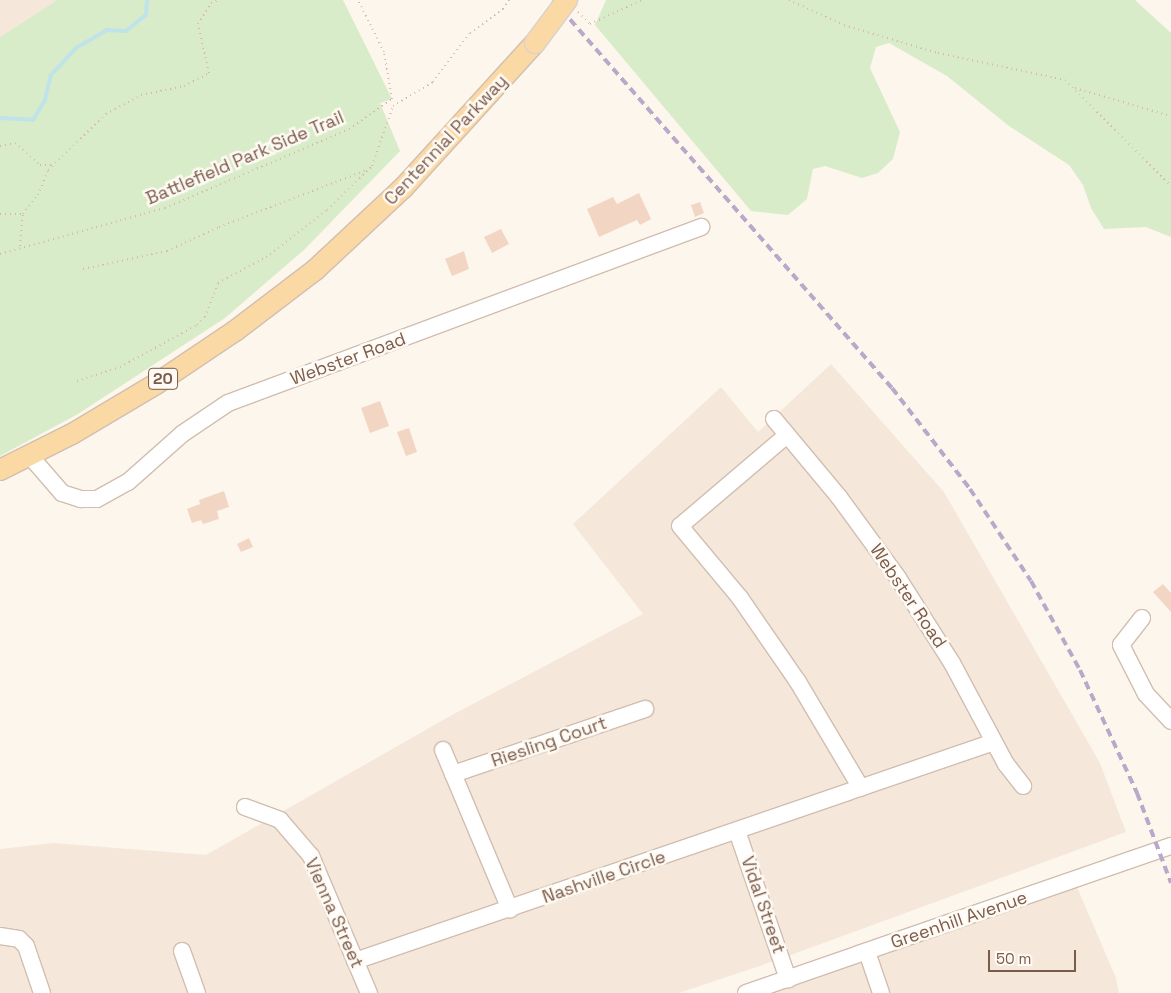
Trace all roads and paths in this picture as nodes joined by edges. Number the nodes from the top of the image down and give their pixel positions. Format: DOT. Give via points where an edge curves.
graph roads {
  1 [pos="219,0"];
  2 [pos="358,0"];
  3 [pos="509,0"];
  4 [pos="567,0"];
  5 [pos="642,0"];
  6 [pos="789,0"];
  7 [pos="590,24"];
  8 [pos="1073,87"];
  9 [pos="1171,116"];
  10 [pos="0,146"];
  11 [pos="53,165"];
  12 [pos="369,169"];
  13 [pos="1171,186"];
  14 [pos="0,214"];
  15 [pos="23,214"];
  16 [pos="701,227"];
  17 [pos="20,246"];
  18 [pos="0,254"];
  19 [pos="83,269"];
  20 [pos="78,380"];
  21 [pos="774,419"];
  22 [pos="787,435"];
  23 [pos="30,456"];
  24 [pos="0,470"];
  25 [pos="1142,618"];
  26 [pos="645,709"];
  27 [pos="1171,721"];
  28 [pos="994,742"];
  29 [pos="443,750"];
  30 [pos="453,774"];
  31 [pos="1023,786"];
  32 [pos="861,788"];
  33 [pos="245,807"];
  34 [pos="737,831"];
  35 [pos="1171,846"];
  36 [pos="510,909"];
  37 [pos="0,936"];
  38 [pos="182,950"];
  39 [pos="867,952"];
  40 [pos="355,961"];
  41 [pos="788,978"];
  42 [pos="42,993"];
  43 [pos="197,993"];
  44 [pos="369,993"];
  45 [pos="746,993"];
  46 [pos="881,993"];
  1 -- 11 [label="path" via="212,3 198,24 209,73 184,86 141,95 106,114"];
  2 -- 17 [label="path, Battlefield Park Side Trail" via="384,52 392,99 349,129 165,208 97,229"];
  3 -- 12 [label="path" via="503,9 470,32 433,82 394,106"];
  4 -- 23 [label="main road, Centennial Parkway / 20, bridge" via="535,43 403,188 314,270 235,331 156,384"];
  5 -- 7 [label="path"];
  6 -- 8 [label="path" via="844,24 938,52 1065,80"];
  8 -- 9 [label="path"];
  8 -- 13 [label="path" via="1101,119"];
  10 -- 11 [label="path" via="15,144 40,165"];
  11 -- 15 [label="path" via="38,195"];
  12 -- 19 [label="path" via="219,226 167,251"];
  12 -- 20 [label="path" via="327,210 266,257 218,284 205,317 197,325 120,366"];
  14 -- 15 [label="path"];
  15 -- 17 [label="path"];
  16 -- 23 [label="street, Webster Road" via="228,403 182,434 128,482 97,499 82,499 62,493"];
  17 -- 18 [label="path, Battlefield Park Side Trail"];
  21 -- 22 [label="street, Webster Road"];
  22 -- 28 [label="street, Webster Road" via="839,496 898,578 952,663"];
  22 -- 32 [label="street" via="680,526 740,598 798,682"];
  23 -- 24 [label="main road, 20"];
  25 -- 27 [label="street" via="1121,645 1146,694"];
  26 -- 30 [label="street, Riesling Court"];
  28 -- 31 [label="street, Webster Road"];
  28 -- 32 [label="street, Nashville Circle"];
  29 -- 30 [label="street"];
  30 -- 36 [label="street"];
  32 -- 34 [label="street, Nashville Circle"];
  33 -- 40 [label="street, Vienna Street" via="280,820 311,856"];
  34 -- 36 [label="street, Nashville Circle"];
  34 -- 41 [label="street, Vidal Street"];
  35 -- 39 [label="street, Greenhill Avenue"];
  36 -- 40 [label="street, Nashville Circle"];
  37 -- 42 [label="street" via="19,939 26,946"];
  38 -- 43 [label="street"];
  39 -- 41 [label="street, Greenhill Avenue"];
  39 -- 46 [label="street"];
  40 -- 44 [label="street, Vienna Street"];
  41 -- 45 [label="street, Greenhill Avenue"];
}
